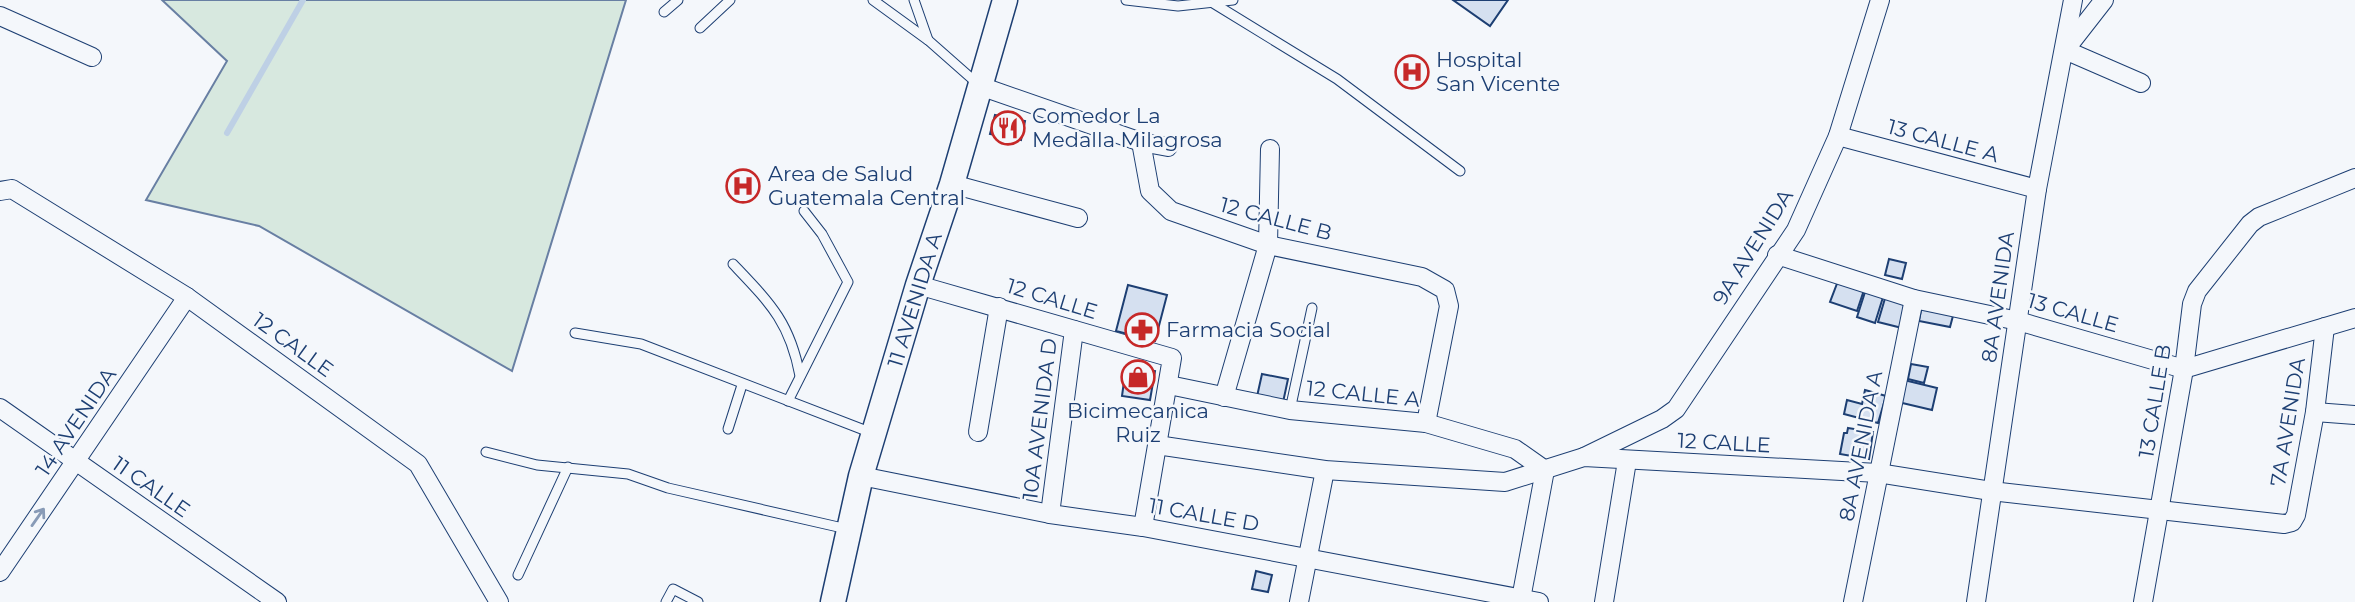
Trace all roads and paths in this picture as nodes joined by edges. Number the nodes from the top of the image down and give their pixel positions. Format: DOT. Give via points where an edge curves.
graph roads {
  1 [pos="678,0"];
  2 [pos="730,0"];
  3 [pos="873,0"];
  4 [pos="914,0"];
  5 [pos="1005,0"];
  6 [pos="1126,0"];
  7 [pos="1233,0"];
  8 [pos="1880,0"];
  9 [pos="2073,0"];
  10 [pos="2104,0"];
  11 [pos="1213,3"];
  12 [pos="664,12"];
  13 [pos="0,16"];
  14 [pos="700,27"];
  15 [pos="928,40"];
  16 [pos="2066,50"];
  17 [pos="92,57"];
  18 [pos="2141,83"];
  19 [pos="980,86"];
  20 [pos="1838,136"];
  21 [pos="1141,142"];
  22 [pos="1168,147"];
  23 [pos="1270,149"];
  24 [pos="1460,171"];
  25 [pos="2355,178"];
  26 [pos="952,184"];
  27 [pos="2037,189"];
  28 [pos="0,191"];
  29 [pos="804,211"];
  30 [pos="1078,218"];
  31 [pos="1268,245"];
  32 [pos="1777,256"];
  33 [pos="733,264"];
  34 [pos="918,285"];
  35 [pos="187,297"];
  36 [pos="1914,299"];
  37 [pos="999,306"];
  38 [pos="1312,308"];
  39 [pos="2355,318"];
  40 [pos="2018,321"];
  41 [pos="2325,327"];
  42 [pos="1074,330"];
  43 [pos="575,333"];
  44 [pos="2184,369"];
  45 [pos="800,376"];
  46 [pos="742,385"];
  47 [pos="1170,385"];
  48 [pos="1224,397"];
  49 [pos="788,401"];
  50 [pos="0,408"];
  51 [pos="1290,410"];
  52 [pos="2315,412"];
  53 [pos="2355,415"];
  54 [pos="1426,423"];
  55 [pos="728,429"];
  56 [pos="978,432"];
  57 [pos="874,433"];
  58 [pos="1157,445"];
  59 [pos="486,452"];
  60 [pos="1584,457"];
  61 [pos="1627,461"];
  62 [pos="77,463"];
  63 [pos="568,467"];
  64 [pos="1325,470"];
  65 [pos="1545,470"];
  66 [pos="1878,473"];
  67 [pos="861,476"];
  68 [pos="1991,491"];
  69 [pos="2160,510"];
  70 [pos="1050,514"];
  71 [pos="2292,522"];
  72 [pos="1143,527"];
  73 [pos="849,530"];
  74 [pos="1308,556"];
  75 [pos="0,572"];
  76 [pos="518,575"];
  77 [pos="1481,597"];
  78 [pos="1521,599"];
  79 [pos="277,602"];
  80 [pos="499,602"];
  81 [pos="666,602"];
  82 [pos="698,602"];
  83 [pos="833,602"];
  84 [pos="1299,602"];
  85 [pos="1539,602"];
  86 [pos="1604,602"];
  87 [pos="1853,602"];
  88 [pos="1976,602"];
  89 [pos="2143,602"];
  1 -- 12 [label="lane"];
  2 -- 14 [label="lane"];
  3 -- 15 [label="lane"];
  4 -- 15 [label="lane"];
  5 -- 19 [label="street, 11 AVENIDA A"];
  6 -- 11 [label="lane" via="1178,6"];
  7 -- 11 [label="lane"];
  8 -- 20 [label="street, 9A AVENIDA"];
  9 -- 16 [label="street, 8A AVENIDA"];
  10 -- 16 [label="street"];
  11 -- 24 [label="lane" via="1337,79"];
  13 -- 17 [label="street"];
  15 -- 19 [label="lane"];
  16 -- 18 [label="street"];
  16 -- 27 [label="street, 8A AVENIDA"];
  19 -- 21 [label="street"];
  19 -- 26 [label="street, 11 AVENIDA A"];
  20 -- 27 [label="street, 13 CALLE A"];
  20 -- 32 [label="street, 9A AVENIDA" via="1796,230"];
  21 -- 22 [label="street"];
  21 -- 31 [label="street, 12 CALLE B" via="1145,178 1158,201 1171,211"];
  23 -- 31 [label="street"];
  25 -- 44 [label="street, 13 CALLE B" via="2250,225 2197,292"];
  26 -- 30 [label="street"];
  26 -- 34 [label="street, 11 AVENIDA A"];
  27 -- 40 [label="street, 8A AVENIDA"];
  28 -- 35 [label="street, 12 CALLE" via="12,189"];
  29 -- 45 [label="lane" via="848,282"];
  31 -- 48 [label="street"];
  31 -- 54 [label="street, 12 CALLE B" via="1422,277 1445,290 1449,306"];
  32 -- 36 [label="street, 13 CALLE"];
  32 -- 60 [label="street, 9A AVENIDA" via="1676,409"];
  33 -- 45 [label="lane" via="779,314 796,353"];
  34 -- 37 [label="street, 12 CALLE"];
  34 -- 57 [label="street, 11 AVENIDA A"];
  35 -- 62 [label="street, 14 AVENIDA"];
  35 -- 80 [label="street, 12 CALLE" via="418,464"];
  36 -- 40 [label="street, 13 CALLE"];
  36 -- 66 [label="street, 8A AVENIDA A"];
  37 -- 42 [label="street, 12 CALLE"];
  37 -- 56 [label="street"];
  38 -- 51 [label="lane"];
  39 -- 41 [label="street"];
  40 -- 44 [label="street, 13 CALLE"];
  40 -- 68 [label="street, 8A AVENIDA"];
  41 -- 44 [label="street"];
  41 -- 52 [label="street, 7A AVENIDA"];
  42 -- 47 [label="street, 12 CALLE" via="1172,358"];
  42 -- 70 [label="street, 10A AVENIDA D"];
  43 -- 46 [label="lane" via="641,344"];
  44 -- 69 [label="street, 13 CALLE B"];
  45 -- 49 [label="lane"];
  46 -- 49 [label="lane"];
  46 -- 55 [label="lane"];
  47 -- 48 [label="street, 12 CALLE A"];
  47 -- 58 [label="street"];
  48 -- 51 [label="street, 12 CALLE A"];
  49 -- 57 [label="lane"];
  50 -- 62 [label="street, 11 CALLE"];
  51 -- 54 [label="street, 12 CALLE A"];
  52 -- 53 [label="street"];
  52 -- 71 [label="street, 7A AVENIDA"];
  54 -- 65 [label="street, 12 CALLE A" via="1515,449"];
  57 -- 67 [label="street, 11 AVENIDA A"];
  58 -- 64 [label="street, 12 CALLE"];
  58 -- 72 [label="street"];
  59 -- 63 [label="lane" via="537,465"];
  60 -- 61 [label="street, 12 CALLE"];
  60 -- 65 [label="street, 12 CALLE"];
  61 -- 66 [label="street, 12 CALLE"];
  61 -- 86 [label="street"];
  75 -- 62 [label="street, 14 AVENIDA, one-way"];
  62 -- 79 [label="street, 11 CALLE"];
  63 -- 73 [label="lane" via="628,474 668,488"];
  63 -- 76 [label="lane"];
  64 -- 65 [label="street, 12 CALLE" via="1504,482"];
  64 -- 74 [label="street"];
  65 -- 78 [label="street"];
  66 -- 68 [label="street, 12 CALLE"];
  66 -- 87 [label="street, 8A AVENIDA A"];
  67 -- 70 [label="street, 11 CALLE D"];
  67 -- 73 [label="street, 11 AVENIDA A"];
  68 -- 69 [label="street, 12 CALLE"];
  68 -- 88 [label="street, 8A AVENIDA"];
  69 -- 71 [label="street, 12 CALLE"];
  69 -- 89 [label="street, 13 CALLE B"];
  70 -- 72 [label="street, 11 CALLE D"];
  72 -- 74 [label="street, 11 CALLE D"];
  73 -- 83 [label="street, 11 AVENIDA A"];
  74 -- 77 [label="street, 11 CALLE D"];
  74 -- 84 [label="street"];
  77 -- 78 [label="street, 11 CALLE D"];
  78 -- 85 [label="street, 11 CALLE D"];
  81 -- 82 [label="lane" via="673,589"];
}
